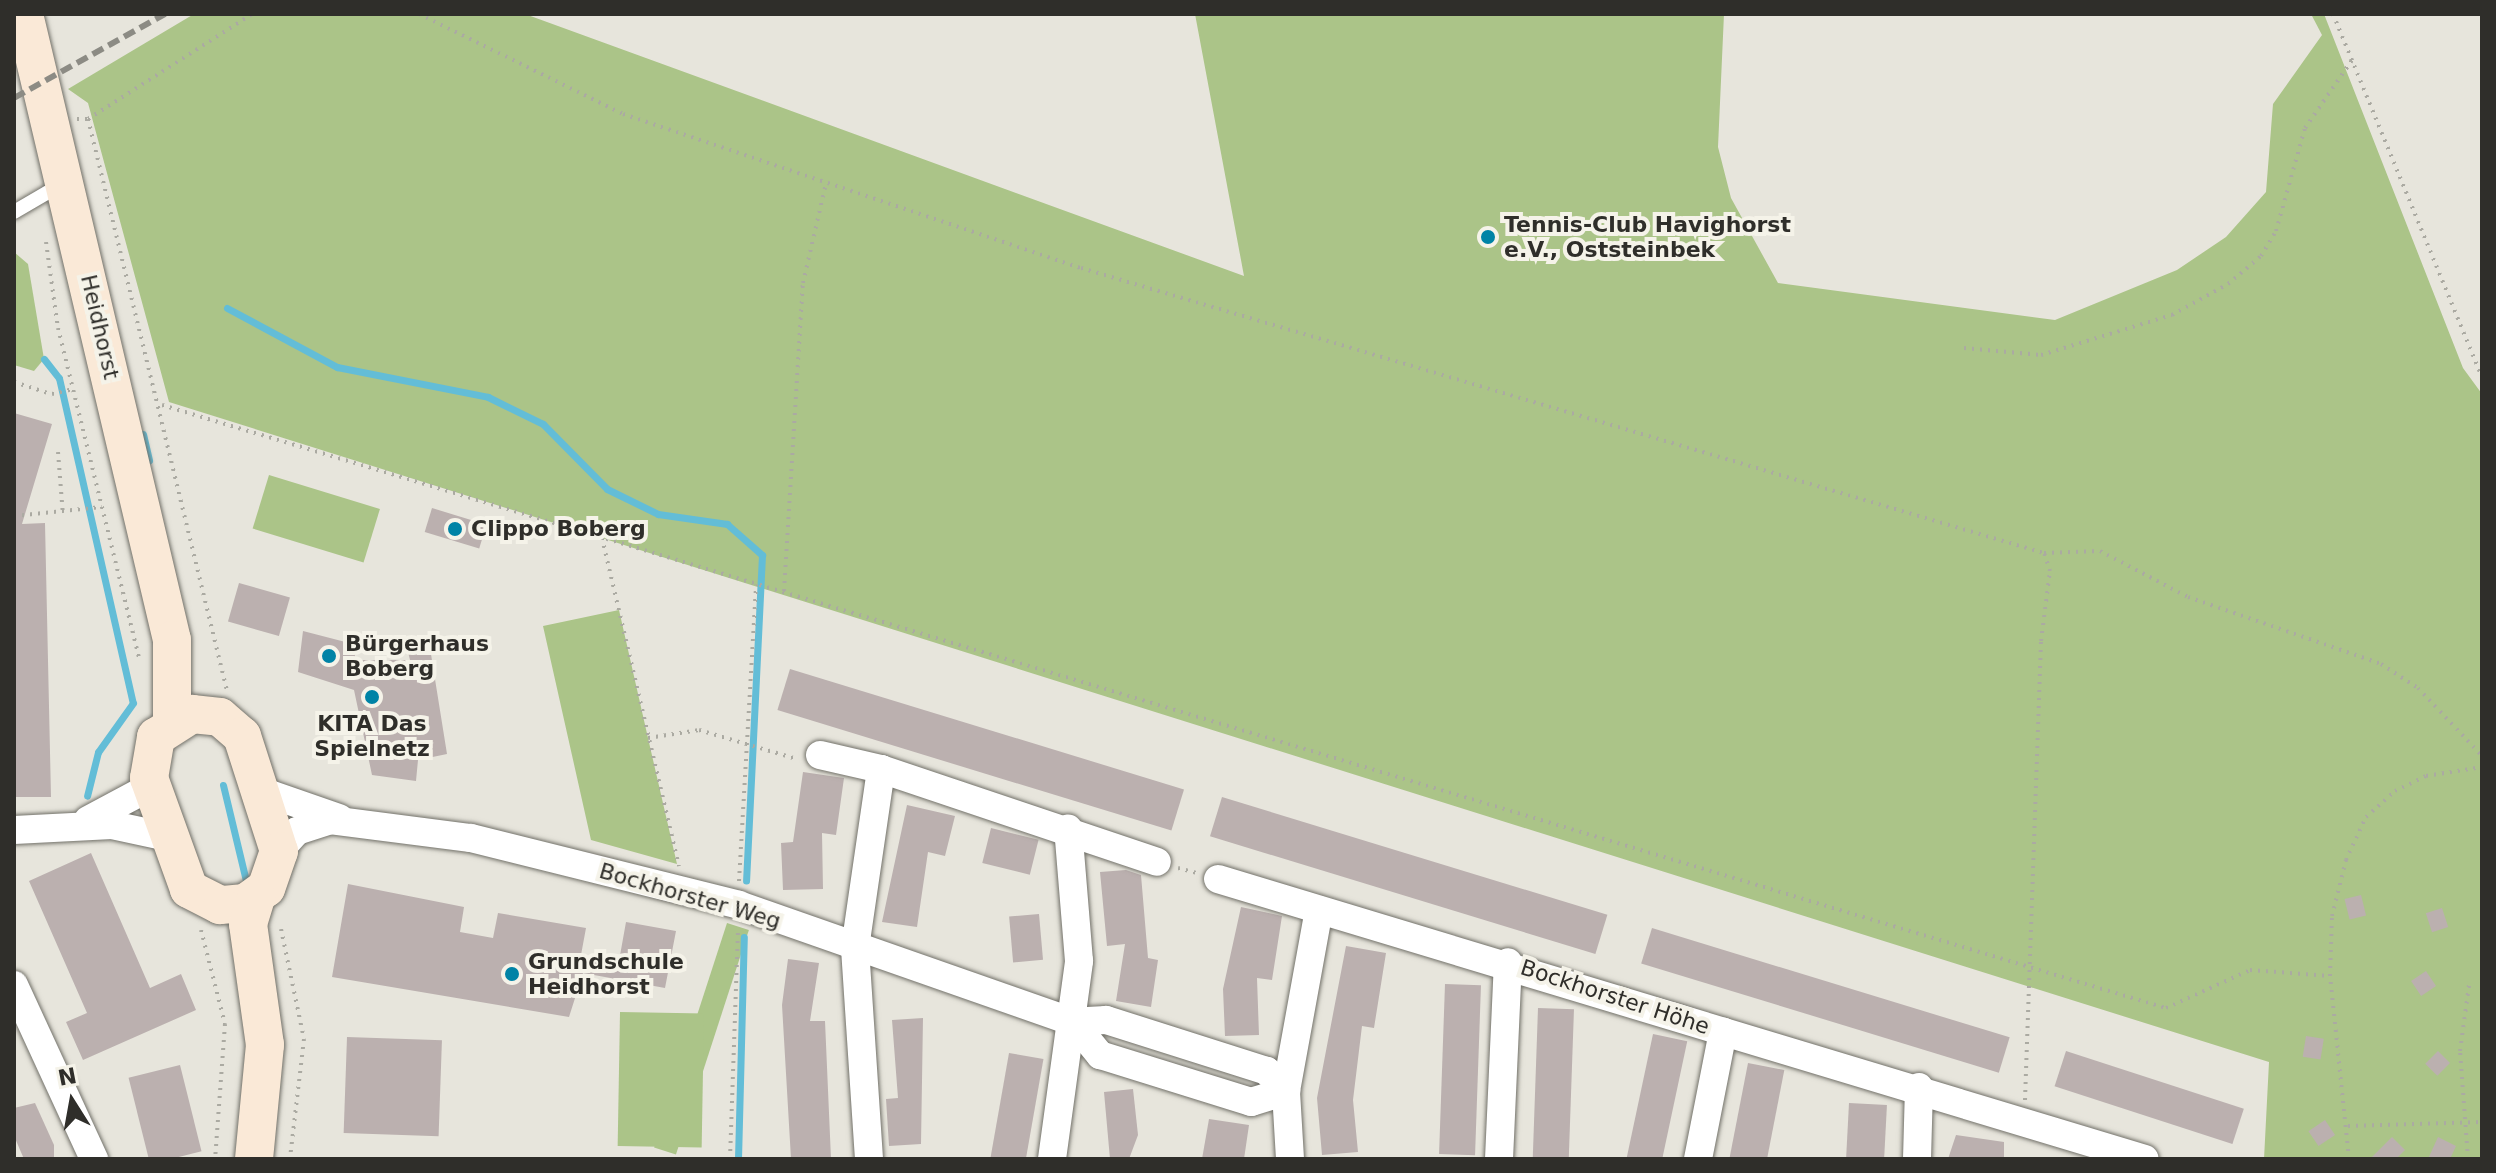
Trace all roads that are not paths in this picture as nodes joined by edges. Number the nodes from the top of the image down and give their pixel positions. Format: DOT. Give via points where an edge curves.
graph roads {
  1 [pos="24,14"];
  2 [pos="66,183"];
  3 [pos="14,212"];
  4 [pos="172,640"];
  5 [pos="219,702"];
  6 [pos="172,722"];
  7 [pos="820,755"];
  8 [pos="881,769"];
  9 [pos="152,786"];
  10 [pos="261,791"];
  11 [pos="343,819"];
  12 [pos="76,823"];
  13 [pos="1068,828"];
  14 [pos="14,830"];
  15 [pos="168,837"];
  16 [pos="279,851"];
  17 [pos="1157,862"];
  18 [pos="1218,879"];
  19 [pos="256,897"];
  20 [pos="1319,910"];
  21 [pos="201,911"];
  22 [pos="855,948"];
  23 [pos="1508,962"];
  24 [pos="254,978"];
  25 [pos="14,985"];
  26 [pos="1073,1022"];
  27 [pos="1723,1031"];
  28 [pos="1919,1087"];
  29 [pos="1286,1091"];
  30 [pos="94,1159"];
  31 [pos="254,1159"];
  32 [pos="869,1159"];
  33 [pos="1052,1159"];
  34 [pos="1290,1159"];
  35 [pos="1499,1159"];
  36 [pos="1698,1159"];
  37 [pos="1917,1159"];
  38 [pos="2145,1159"];
  1 -- 2 [label="street, Heidhorst"];
  2 -- 3 [label="lane"];
  2 -- 4 [label="street, Heidhorst"];
  4 -- 5 [label="street, Heidhorst"];
  4 -- 6 [label="street, Heidhorst"];
  5 -- 6 [label="street"];
  5 -- 10 [label="street, Heidhorst" via="242,736"];
  6 -- 9 [label="street" via="150,750"];
  7 -- 8 [label="street"];
  8 -- 13 [label="street"];
  8 -- 22 [label="street"];
  9 -- 12 [label="street" via="113,812"];
  9 -- 15 [label="street"];
  10 -- 11 [label="street, Bockhorster Weg"];
  10 -- 16 [label="street, Heidhorst"];
  11 -- 16 [label="street, Bockhorster Weg" via="307,826"];
  11 -- 22 [label="street, Bockhorster Weg" via="471,838 685,891"];
  12 -- 14 [label="street"];
  12 -- 15 [label="street"];
  13 -- 17 [label="street"];
  13 -- 26 [label="street" via="1079,961"];
  15 -- 21 [label="street" via="182,879"];
  16 -- 19 [label="street" via="273,877"];
  18 -- 20 [label="street, Bockhorster Höhe"];
  19 -- 21 [label="street"];
  19 -- 24 [label="street" via="248,917"];
  20 -- 23 [label="street, Bockhorster Höhe"];
  20 -- 29 [label="street"];
  21 -- 24 [label="street"];
  22 -- 26 [label="street, Bockhorster Weg"];
  22 -- 32 [label="street"];
  23 -- 27 [label="street, Bockhorster Höhe"];
  23 -- 35 [label="street, Bockhorster Höhe"];
  24 -- 31 [label="street" via="265,1045"];
  25 -- 30 [label="street"];
  26 -- 29 [label="street" via="1100,1055 1251,1102"];
  26 -- 33 [label="street"];
  27 -- 28 [label="street, Bockhorster Höhe"];
  27 -- 36 [label="street, Bockhorster Höhe"];
  28 -- 37 [label="street"];
  28 -- 38 [label="street, Bockhorster Höhe"];
  29 -- 34 [label="street"];
}
